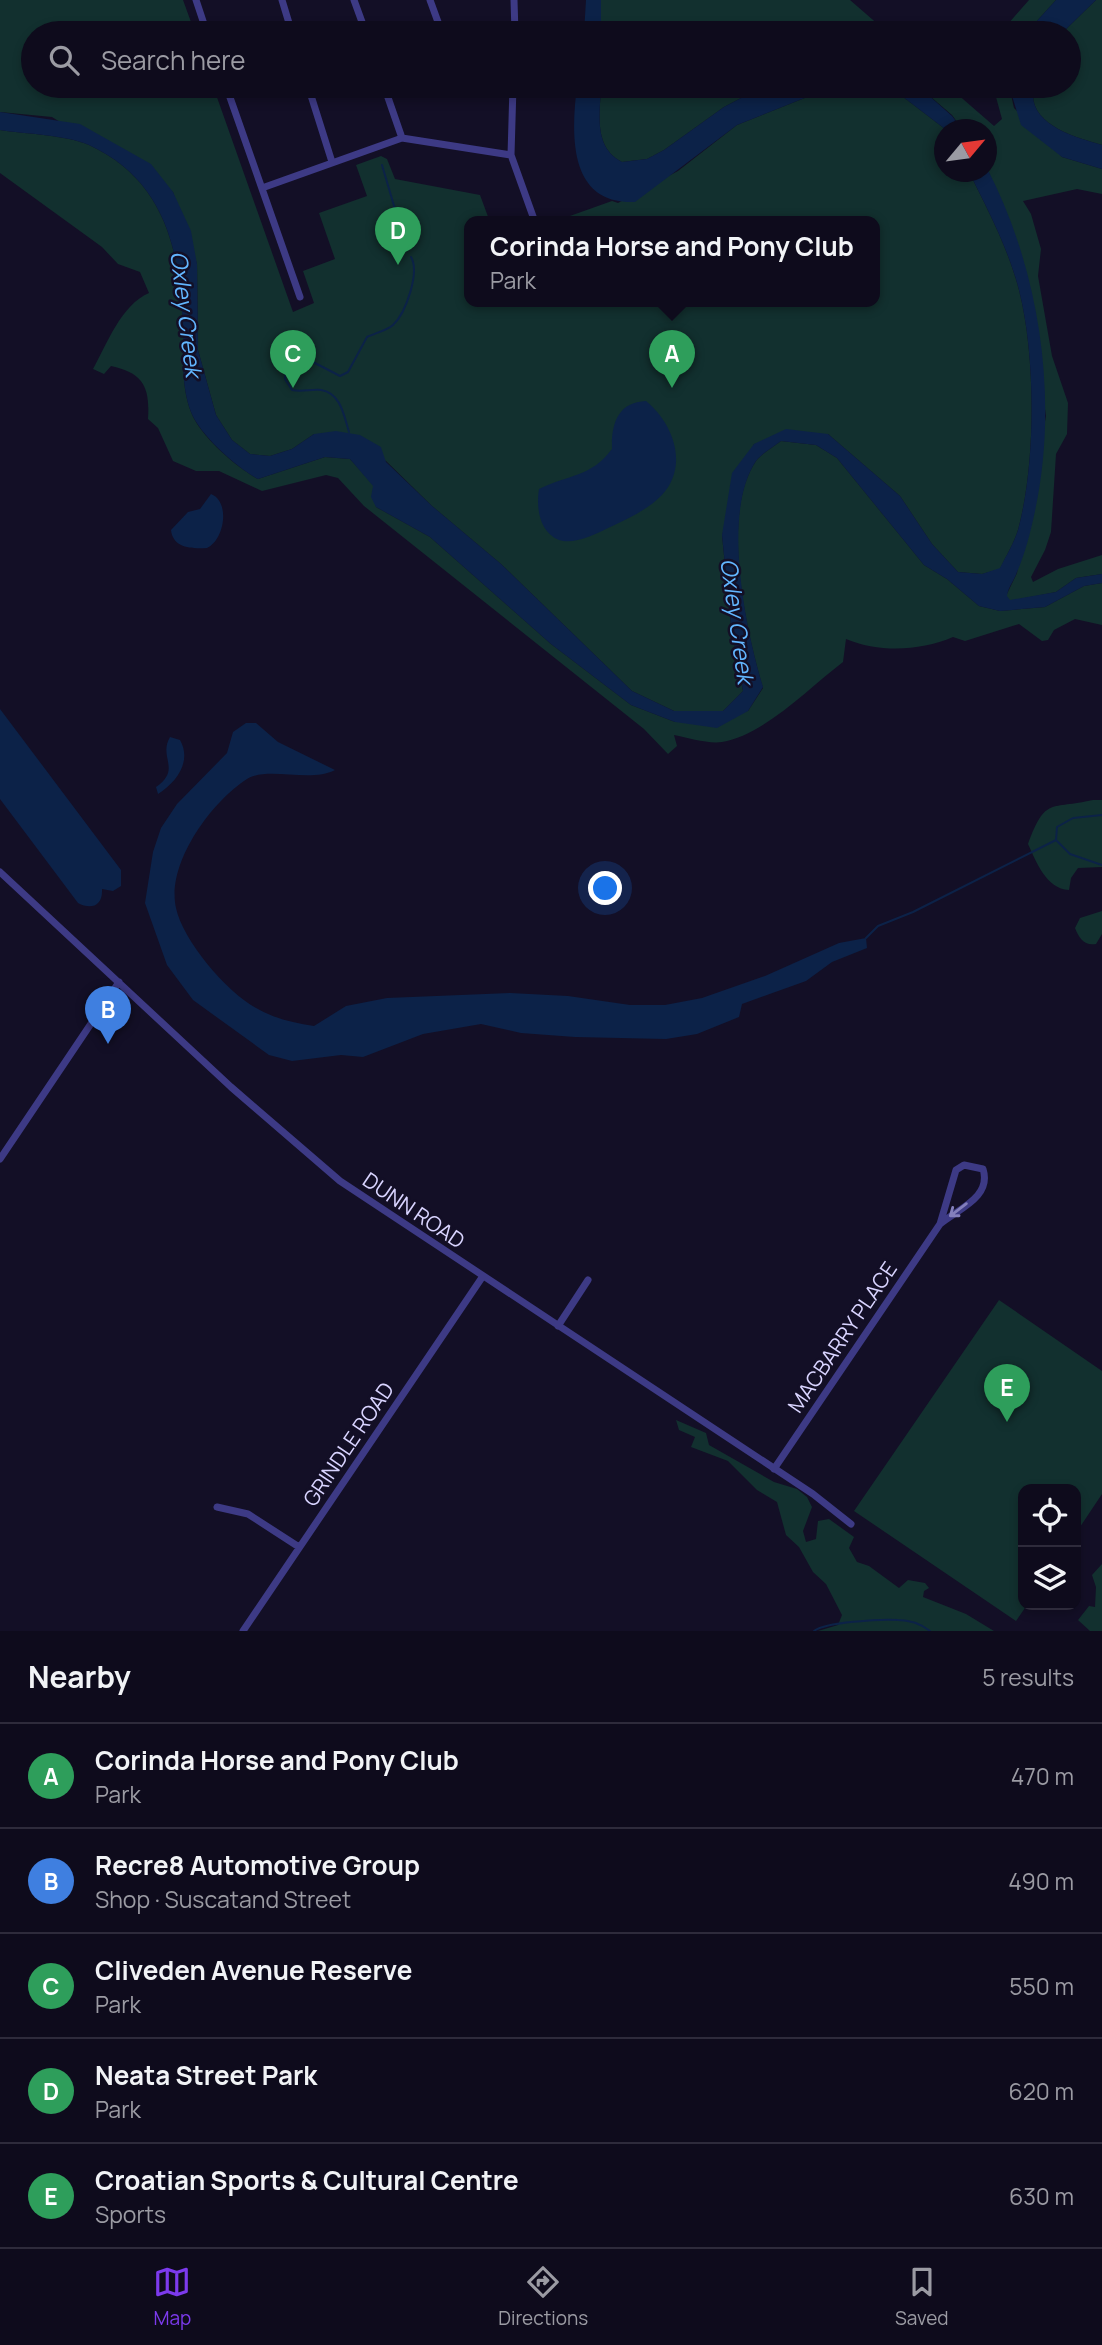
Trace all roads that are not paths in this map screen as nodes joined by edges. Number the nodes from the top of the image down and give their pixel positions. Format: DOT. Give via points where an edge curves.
graph roads {
  1 [pos="196,0"];
  2 [pos="282,0"];
  3 [pos="354,0"];
  4 [pos="430,0"];
  5 [pos="514,0"];
  6 [pos="203,21"];
  7 [pos="288,21"];
  8 [pos="362,21"];
  9 [pos="438,21"];
  10 [pos="515,21"];
  11 [pos="230,98"];
  12 [pos="312,98"];
  13 [pos="388,98"];
  14 [pos="513,98"];
  15 [pos="402,138"];
  16 [pos="511,155"];
  17 [pos="332,162"];
  18 [pos="262,188"];
  19 [pos="533,216"];
  20 [pos="300,296"];
  21 [pos="0,872"];
  22 [pos="119,982"];
  23 [pos="0,1159"];
  24 [pos="940,1224"];
  25 [pos="483,1276"];
  26 [pos="589,1280"];
  27 [pos="558,1326"];
  28 [pos="774,1469"];
  29 [pos="217,1507"];
  30 [pos="851,1524"];
  31 [pos="299,1547"];
  32 [pos="243,1631"];
  1 -- 6 [label="street"];
  2 -- 7 [label="street"];
  3 -- 8 [label="street"];
  4 -- 9 [label="street"];
  5 -- 10 [label="street"];
  11 -- 18 [label="street"];
  12 -- 17 [label="street"];
  13 -- 15 [label="street"];
  14 -- 16 [label="street"];
  15 -- 16 [label="street"];
  15 -- 17 [label="street"];
  16 -- 19 [label="street"];
  17 -- 18 [label="street"];
  18 -- 20 [label="street"];
  21 -- 22 [label="street, DUNN ROAD"];
  22 -- 23 [label="street"];
  22 -- 25 [label="street, DUNN ROAD" via="340,1181"];
  24 -- 24 [label="street, MACBARRY PLACE, one-way" via="956,1170 964,1165 983,1169 984,1189"];
  24 -- 28 [label="street, MACBARRY PLACE"];
  25 -- 27 [label="street, DUNN ROAD"];
  25 -- 31 [label="street, GRINDLE ROAD"];
  26 -- 27 [label="street"];
  27 -- 28 [label="street, DUNN ROAD"];
  28 -- 30 [label="street, DUNN ROAD"];
  29 -- 31 [label="street" via="248,1514"];
  31 -- 32 [label="street, GRINDLE ROAD"];
}
